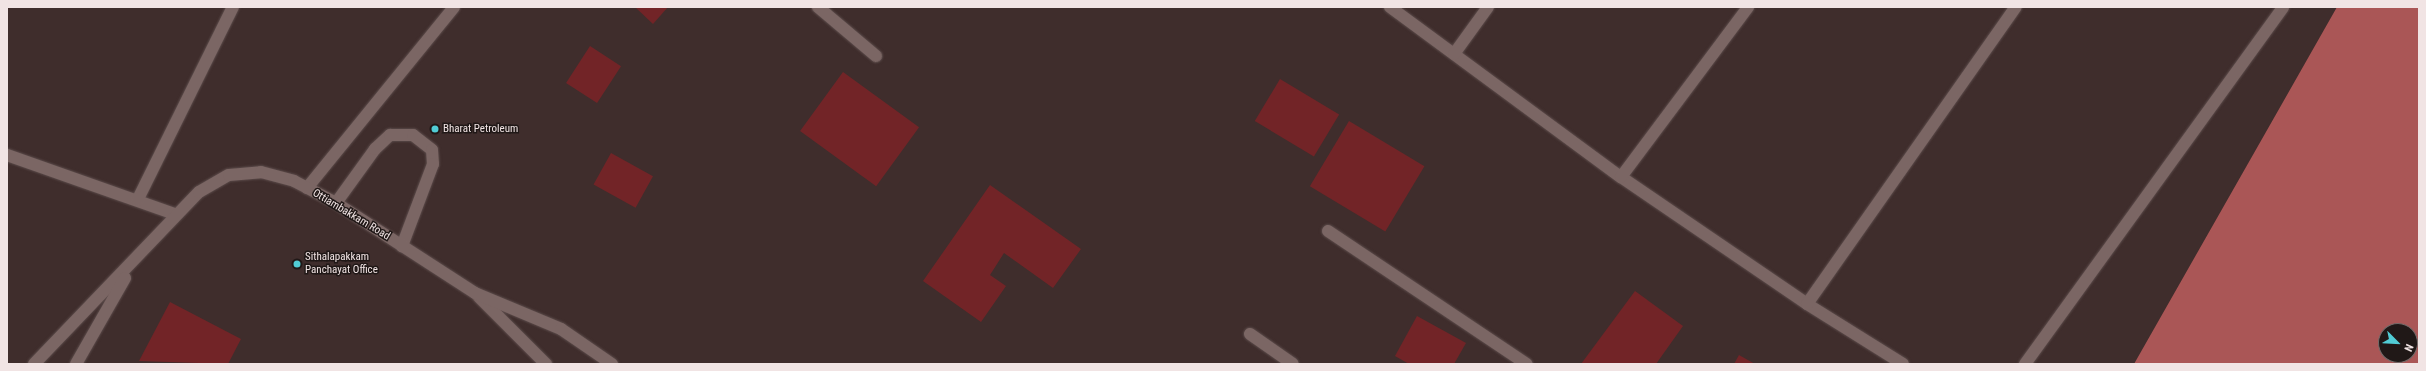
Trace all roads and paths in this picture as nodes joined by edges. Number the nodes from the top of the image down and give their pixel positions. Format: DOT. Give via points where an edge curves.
graph roads {
  1 [pos="232,7"];
  2 [pos="454,7"];
  3 [pos="818,7"];
  4 [pos="1390,7"];
  5 [pos="1488,7"];
  6 [pos="1748,7"];
  7 [pos="2016,7"];
  8 [pos="2283,7"];
  9 [pos="1454,54"];
  10 [pos="876,56"];
  11 [pos="7,155"];
  12 [pos="1621,177"];
  13 [pos="307,188"];
  14 [pos="138,199"];
  15 [pos="336,203"];
  16 [pos="175,214"];
  17 [pos="1328,231"];
  18 [pos="402,246"];
  19 [pos="132,265"];
  20 [pos="475,293"];
  21 [pos="1807,304"];
  22 [pos="1250,334"];
  23 [pos="34,364"];
  24 [pos="76,364"];
  25 [pos="546,364"];
  26 [pos="612,364"];
  27 [pos="1292,364"];
  28 [pos="1527,364"];
  29 [pos="1903,364"];
  30 [pos="2025,364"];
  1 -- 14 [label="street"];
  2 -- 13 [label="street"];
  3 -- 10 [label="street"];
  4 -- 9 [label="street"];
  5 -- 9 [label="street"];
  6 -- 12 [label="street"];
  7 -- 21 [label="street"];
  8 -- 30 [label="street"];
  9 -- 12 [label="street"];
  11 -- 14 [label="street"];
  12 -- 21 [label="street"];
  13 -- 15 [label="street, Ottiambakkam Road"];
  13 -- 16 [label="street, Ottiambakkam Road" via="261,172 230,176 199,192"];
  14 -- 16 [label="street"];
  15 -- 18 [label="street, Ottiambakkam Road"];
  15 -- 18 [label="street" via="375,149 390,135 413,135 432,150 433,164"];
  16 -- 19 [label="street, Ottiambakkam Road"];
  17 -- 28 [label="street"];
  18 -- 20 [label="street, Ottiambakkam Road"];
  19 -- 23 [label="street, Ottiambakkam Road"];
  19 -- 24 [label="street, Ottiambakkam Road"];
  20 -- 25 [label="street, Ottiambakkam Road"];
  20 -- 26 [label="street, Ottiambakkam Road" via="560,329"];
  21 -- 29 [label="street"];
  22 -- 27 [label="street"];
}
